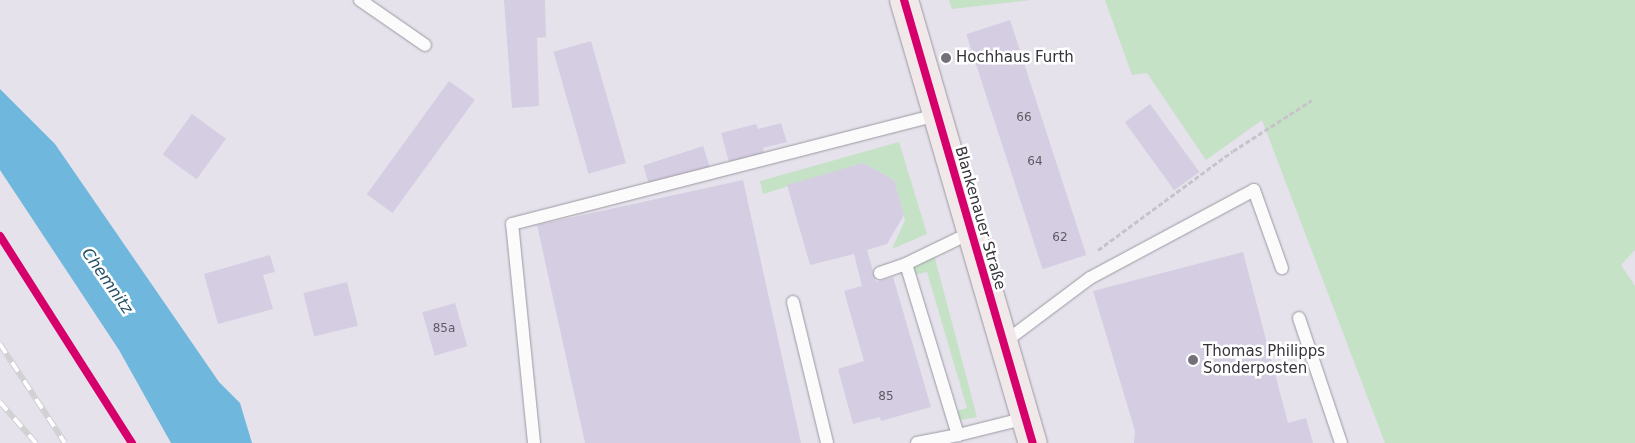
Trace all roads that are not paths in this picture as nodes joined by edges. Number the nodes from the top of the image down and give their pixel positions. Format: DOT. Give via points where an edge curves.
graph roads {
  1 [pos="360,0"];
  2 [pos="904,0"];
  3 [pos="425,45"];
  4 [pos="936,115"];
  5 [pos="970,233"];
  6 [pos="906,264"];
  7 [pos="1282,268"];
  8 [pos="880,273"];
  9 [pos="793,302"];
  10 [pos="1299,318"];
  11 [pos="1002,344"];
  12 [pos="1029,430"];
  13 [pos="958,435"];
  14 [pos="534,443"];
  15 [pos="828,443"];
  16 [pos="917,443"];
  17 [pos="1341,443"];
  1 -- 3 [label="lane"];
  2 -- 4 [label="main road, Blankenauer Straße"];
  4 -- 5 [label="main road, Blankenauer Straße"];
  4 -- 14 [label="lane" via="512,224"];
  5 -- 6 [label="lane"];
  5 -- 11 [label="main road, Blankenauer Straße"];
  6 -- 8 [label="lane"];
  6 -- 13 [label="lane"];
  7 -- 11 [label="lane" via="1254,190 1090,278"];
  9 -- 15 [label="lane"];
  10 -- 17 [label="lane"];
  11 -- 12 [label="main road, Blankenauer Straße"];
  12 -- 13 [label="lane"];
  13 -- 16 [label="lane"];
}
